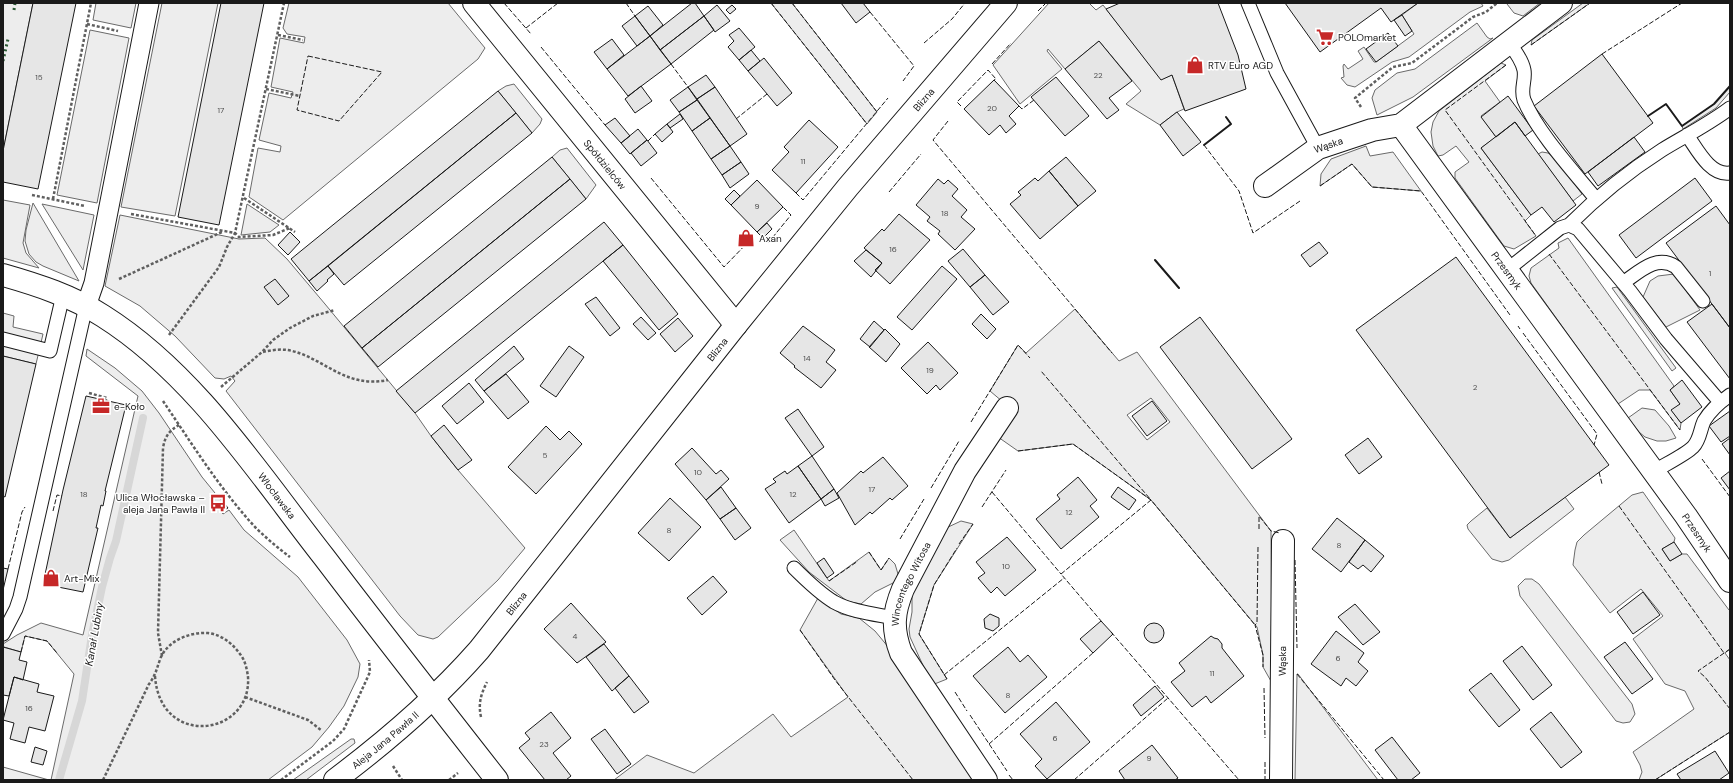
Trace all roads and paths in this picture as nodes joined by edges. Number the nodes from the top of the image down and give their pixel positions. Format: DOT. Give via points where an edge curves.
graph roads {
  1 [pos="91,3"];
  2 [pos="149,3"];
  3 [pos="284,3"];
  4 [pos="474,3"];
  5 [pos="1006,3"];
  6 [pos="1248,3"];
  7 [pos="1497,3"];
  8 [pos="1561,3"];
  9 [pos="87,24"];
  10 [pos="278,35"];
  11 [pos="142,36"];
  12 [pos="303,40"];
  13 [pos="1509,43"];
  14 [pos="266,89"];
  15 [pos="300,96"];
  16 [pos="1730,108"];
  17 [pos="1363,112"];
  18 [pos="1401,125"];
  19 [pos="1687,135"];
  20 [pos="1318,148"];
  21 [pos="1730,173"];
  22 [pos="1265,186"];
  23 [pos="32,195"];
  24 [pos="244,198"];
  25 [pos="53,199"];
  26 [pos="1596,200"];
  27 [pos="108,210"];
  28 [pos="1569,225"];
  29 [pos="290,228"];
  30 [pos="222,231"];
  31 [pos="295,232"];
  32 [pos="235,234"];
  33 [pos="1507,270"];
  34 [pos="3,275"];
  35 [pos="114,281"];
  36 [pos="1623,283"];
  37 [pos="63,295"];
  38 [pos="1703,301"];
  39 [pos="86,306"];
  40 [pos="335,310"];
  41 [pos="736,325"];
  42 [pos="168,336"];
  43 [pos="3,339"];
  44 [pos="262,352"];
  45 [pos="388,380"];
  46 [pos="96,395"];
  47 [pos="161,398"];
  48 [pos="1725,398"];
  49 [pos="106,400"];
  50 [pos="203,402"];
  51 [pos="1007,408"];
  52 [pos="179,425"];
  53 [pos="1653,472"];
  54 [pos="1283,541"];
  55 [pos="293,560"];
  56 [pos="794,568"];
  57 [pos="1730,580"];
  58 [pos="895,618"];
  59 [pos="3,634"];
  60 [pos="162,656"];
  61 [pos="369,659"];
  62 [pos="155,676"];
  63 [pos="245,697"];
  64 [pos="433,698"];
  65 [pos="321,730"];
  66 [pos="103,780"];
  67 [pos="281,780"];
  68 [pos="335,780"];
  69 [pos="497,780"];
  70 [pos="986,780"];
  71 [pos="1281,780"];
  1 -- 9 [label="path"];
  2 -- 11 [label="street"];
  3 -- 10 [label="path"];
  4 -- 41 [label="street, Spółdzielców"];
  5 -- 41 [label="street, Blizna" via="848,187"];
  6 -- 20 [label="lane" via="1277,73"];
  7 -- 17 [label="path" via="1486,12 1473,17 1412,63 1394,67 1355,98"];
  8 -- 13 [label="street"];
  9 -- 11 [label="path"];
  9 -- 25 [label="path"];
  10 -- 12 [label="path"];
  10 -- 14 [label="path"];
  11 -- 27 [label="street"];
  13 -- 18 [label="street"];
  13 -- 26 [label="lane" via="1518,55 1524,70 1522,92 1529,110"];
  14 -- 15 [label="path"];
  14 -- 24 [label="path"];
  16 -- 19 [label="lane"];
  18 -- 20 [label="street, Wąska" via="1372,130"];
  18 -- 33 [label="street, Przesmyk"];
  19 -- 21 [label="lane" via="1715,170 1724,174"];
  19 -- 26 [label="lane" via="1661,151"];
  20 -- 22 [label="street, Wąska"];
  23 -- 25 [label="path"];
  24 -- 29 [label="path"];
  24 -- 32 [label="path"];
  25 -- 27 [label="path"];
  26 -- 28 [label="lane"];
  27 -- 30 [label="path"];
  27 -- 39 [label="street" via="94,283"];
  28 -- 33 [label="lane" via="1560,228"];
  28 -- 36 [label="lane" via="1578,229"];
  29 -- 31 [label="path"];
  29 -- 32 [label="path" via="273,235 239,238"];
  30 -- 32 [label="path"];
  30 -- 35 [label="path"];
  32 -- 42 [label="path" via="219,267"];
  33 -- 53 [label="street, Przesmyk"];
  34 -- 37 [label="street, Włocławska"];
  36 -- 38 [label="lane" via="1660,261 1671,263"];
  36 -- 48 [label="lane" via="1666,339"];
  37 -- 39 [label="street, Włocławska"];
  37 -- 43 [label="lane" via="50,351"];
  39 -- 50 [label="street, Włocławska" via="145,345"];
  39 -- 59 [label="lane" via="20,597"];
  40 -- 44 [label="path" via="313,316 290,328"];
  41 -- 64 [label="street, Blizna" via="492,634 457,675"];
  44 -- 45 [label="path" via="288,350 308,357 344,376 375,382"];
  44 -- 50 [label="path"];
  46 -- 49 [label="path" via="107,398"];
  47 -- 52 [label="path"];
  48 -- 53 [label="lane" via="1703,422 1699,438 1693,447"];
  50 -- 64 [label="street, Włocławska"];
  51 -- 58 [label="street, Wincentego Witosa" via="965,471 902,589"];
  52 -- 55 [label="path" via="208,468 246,516"];
  52 -- 60 [label="path" via="168,433 163,448 158,633"];
  53 -- 57 [label="street, Przesmyk"];
  54 -- 71 [label="street, Wąska"];
  56 -- 58 [label="lane" via="835,602 857,611"];
  58 -- 70 [label="street, Wincentego Witosa" via="896,638 901,653"];
  60 -- 62 [label="path"];
  60 -- 63 [label="path" via="170,645 195,633 222,638 234,645 248,669"];
  61 -- 67 [label="path" via="370,672 344,729 333,741"];
  62 -- 63 [label="path" via="161,702 179,720 191,725 217,724 229,718"];
  62 -- 66 [label="path"];
  63 -- 65 [label="path" via="308,720"];
  64 -- 68 [label="street, Aleja Jana Pawła II" via="360,762"];
  64 -- 69 [label="street, Włocławska"];
}
